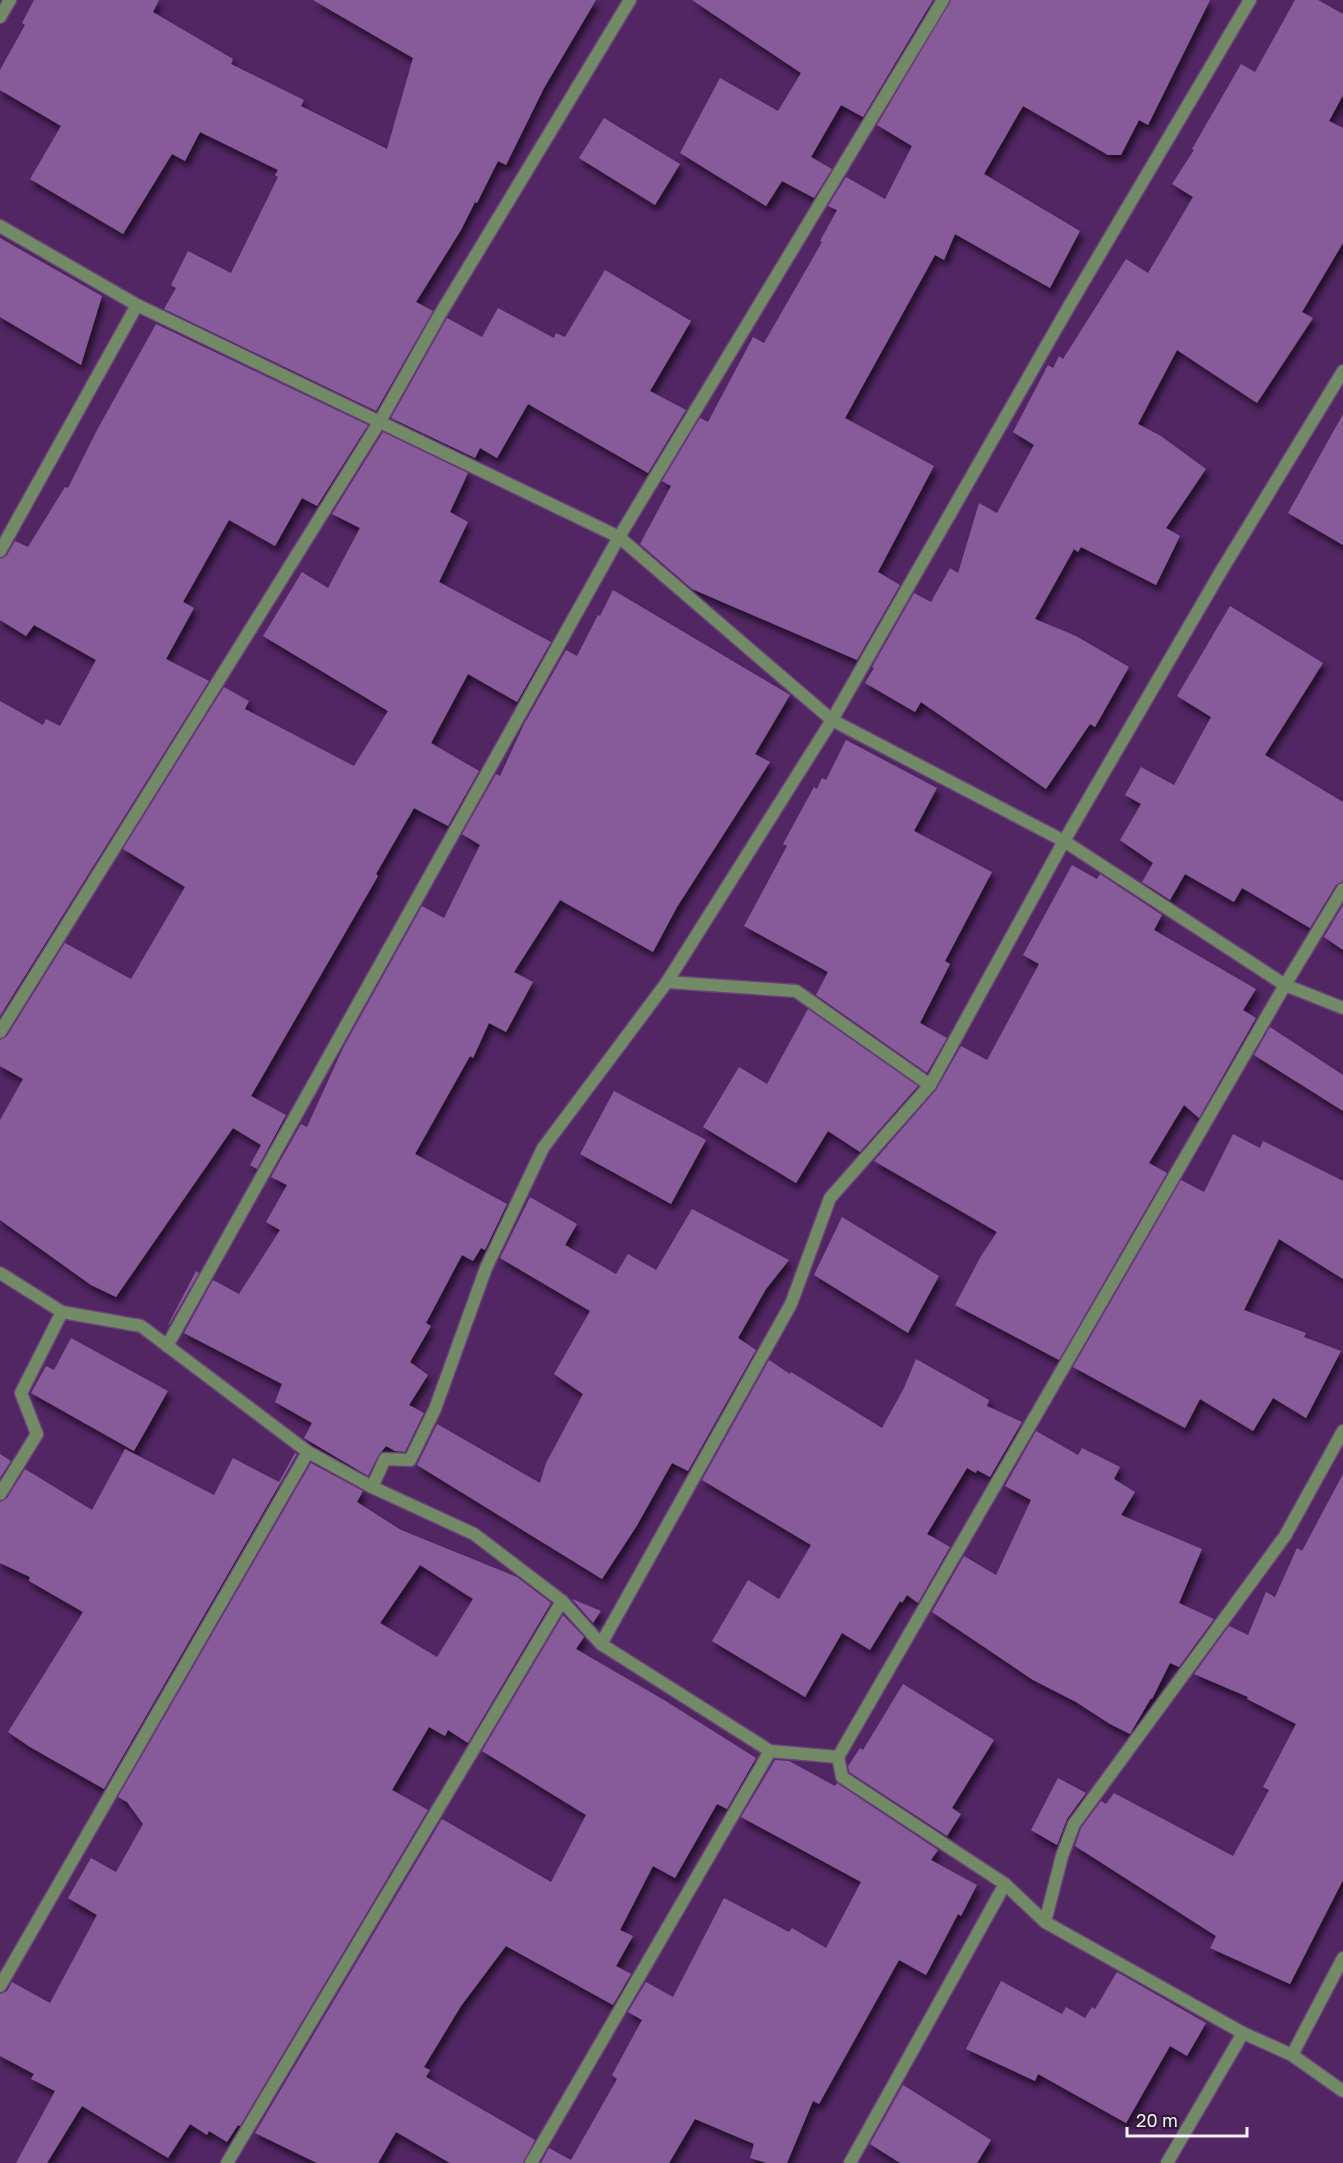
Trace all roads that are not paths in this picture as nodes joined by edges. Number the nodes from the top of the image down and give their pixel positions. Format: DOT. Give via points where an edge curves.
graph roads {
  1 [pos="10,0"];
  2 [pos="630,0"];
  3 [pos="943,0"];
  4 [pos="1250,0"];
  5 [pos="0,17"];
  6 [pos="0,226"];
  7 [pos="137,305"];
  8 [pos="1343,371"];
  9 [pos="380,421"];
  10 [pos="619,537"];
  11 [pos="0,551"];
  12 [pos="832,720"];
  13 [pos="1064,840"];
  14 [pos="1343,889"];
  15 [pos="667,982"];
  16 [pos="1285,985"];
  17 [pos="1343,1008"];
  18 [pos="0,1032"];
  19 [pos="930,1084"];
  20 [pos="0,1273"];
  21 [pos="62,1312"];
  22 [pos="167,1346"];
  23 [pos="1343,1431"];
  24 [pos="308,1452"];
  25 [pos="372,1487"];
  26 [pos="0,1494"];
  27 [pos="562,1601"];
  28 [pos="601,1644"];
  29 [pos="770,1751"];
  30 [pos="838,1757"];
  31 [pos="1005,1884"];
  32 [pos="1045,1922"];
  33 [pos="1343,1958"];
  34 [pos="0,1986"];
  35 [pos="1243,2033"];
  36 [pos="1292,2055"];
  37 [pos="1343,2091"];
  38 [pos="227,2163"];
  39 [pos="531,2163"];
  40 [pos="850,2163"];
  41 [pos="1167,2163"];
  1 -- 5 [label="street"];
  2 -- 9 [label="street"];
  3 -- 10 [label="street"];
  4 -- 12 [label="street"];
  6 -- 7 [label="street"];
  7 -- 9 [label="street"];
  7 -- 11 [label="street"];
  8 -- 13 [label="street"];
  9 -- 10 [label="street"];
  9 -- 18 [label="street"];
  10 -- 12 [label="street"];
  10 -- 22 [label="street"];
  12 -- 13 [label="street"];
  12 -- 15 [label="street"];
  13 -- 16 [label="street"];
  13 -- 19 [label="street"];
  14 -- 16 [label="street"];
  15 -- 19 [label="street" via="796,991"];
  15 -- 25 [label="street" via="543,1148 486,1268 435,1409 410,1460 385,1459"];
  16 -- 17 [label="street"];
  16 -- 30 [label="street"];
  19 -- 28 [label="street" via="830,1198 791,1304"];
  20 -- 21 [label="street"];
  21 -- 22 [label="street" via="141,1326"];
  21 -- 26 [label="street" via="21,1393 37,1434"];
  22 -- 24 [label="street"];
  23 -- 32 [label="street" via="1285,1536 1074,1824"];
  24 -- 25 [label="street"];
  24 -- 34 [label="street"];
  25 -- 27 [label="street" via="474,1534"];
  27 -- 28 [label="street"];
  27 -- 38 [label="street"];
  28 -- 29 [label="street"];
  29 -- 30 [label="street"];
  29 -- 39 [label="street"];
  30 -- 31 [label="street" via="842,1777"];
  31 -- 32 [label="street"];
  31 -- 40 [label="street"];
  32 -- 35 [label="street"];
  33 -- 36 [label="street"];
  35 -- 36 [label="street"];
  35 -- 41 [label="street"];
  36 -- 37 [label="street"];
}
